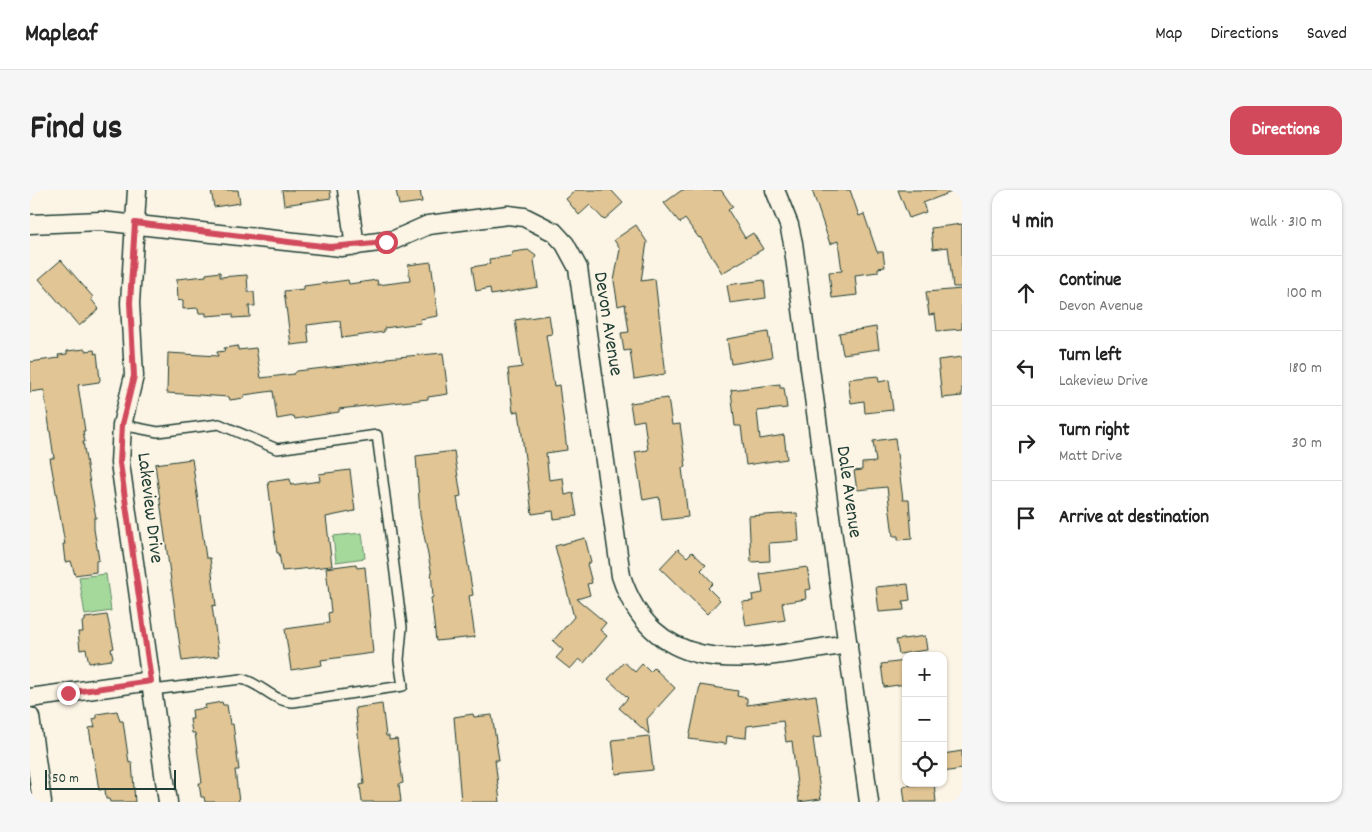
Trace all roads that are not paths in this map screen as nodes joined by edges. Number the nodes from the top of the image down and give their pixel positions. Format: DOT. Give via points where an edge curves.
graph roads {
  1 [pos="137,190"];
  2 [pos="347,190"];
  3 [pos="774,190"];
  4 [pos="135,223"];
  5 [pos="30,224"];
  6 [pos="355,246"];
  7 [pos="122,425"];
  8 [pos="848,644"];
  9 [pos="152,685"];
  10 [pos="30,698"];
  11 [pos="30,717"];
  12 [pos="42,802"];
  13 [pos="168,802"];
  14 [pos="869,802"];
  1 -- 4 [label="street, Lakeview Drive"];
  2 -- 6 [label="street"];
  3 -- 8 [label="street, Dale Avenue" via="789,225 792,243"];
  4 -- 5 [label="street, Devon Avenue"];
  4 -- 6 [label="street, Devon Avenue" via="330,247"];
  4 -- 7 [label="street, Lakeview Drive" via="130,303 134,376"];
  6 -- 8 [label="street, Devon Avenue" via="394,240 428,225 495,215 524,217 554,232 572,255 580,275 621,576 637,610 664,639 698,654 717,658 736,659"];
  7 -- 9 [label="street, Lakeview Drive" via="120,463"];
  7 -- 9 [label="lane" via="158,432 219,424 277,449 377,435 402,627 399,660 403,686 293,702 241,679"];
  8 -- 14 [label="street, Dale Avenue"];
  9 -- 10 [label="street"];
  9 -- 13 [label="street, Lakeview Drive"];
  11 -- 12 [label="street"];
}
